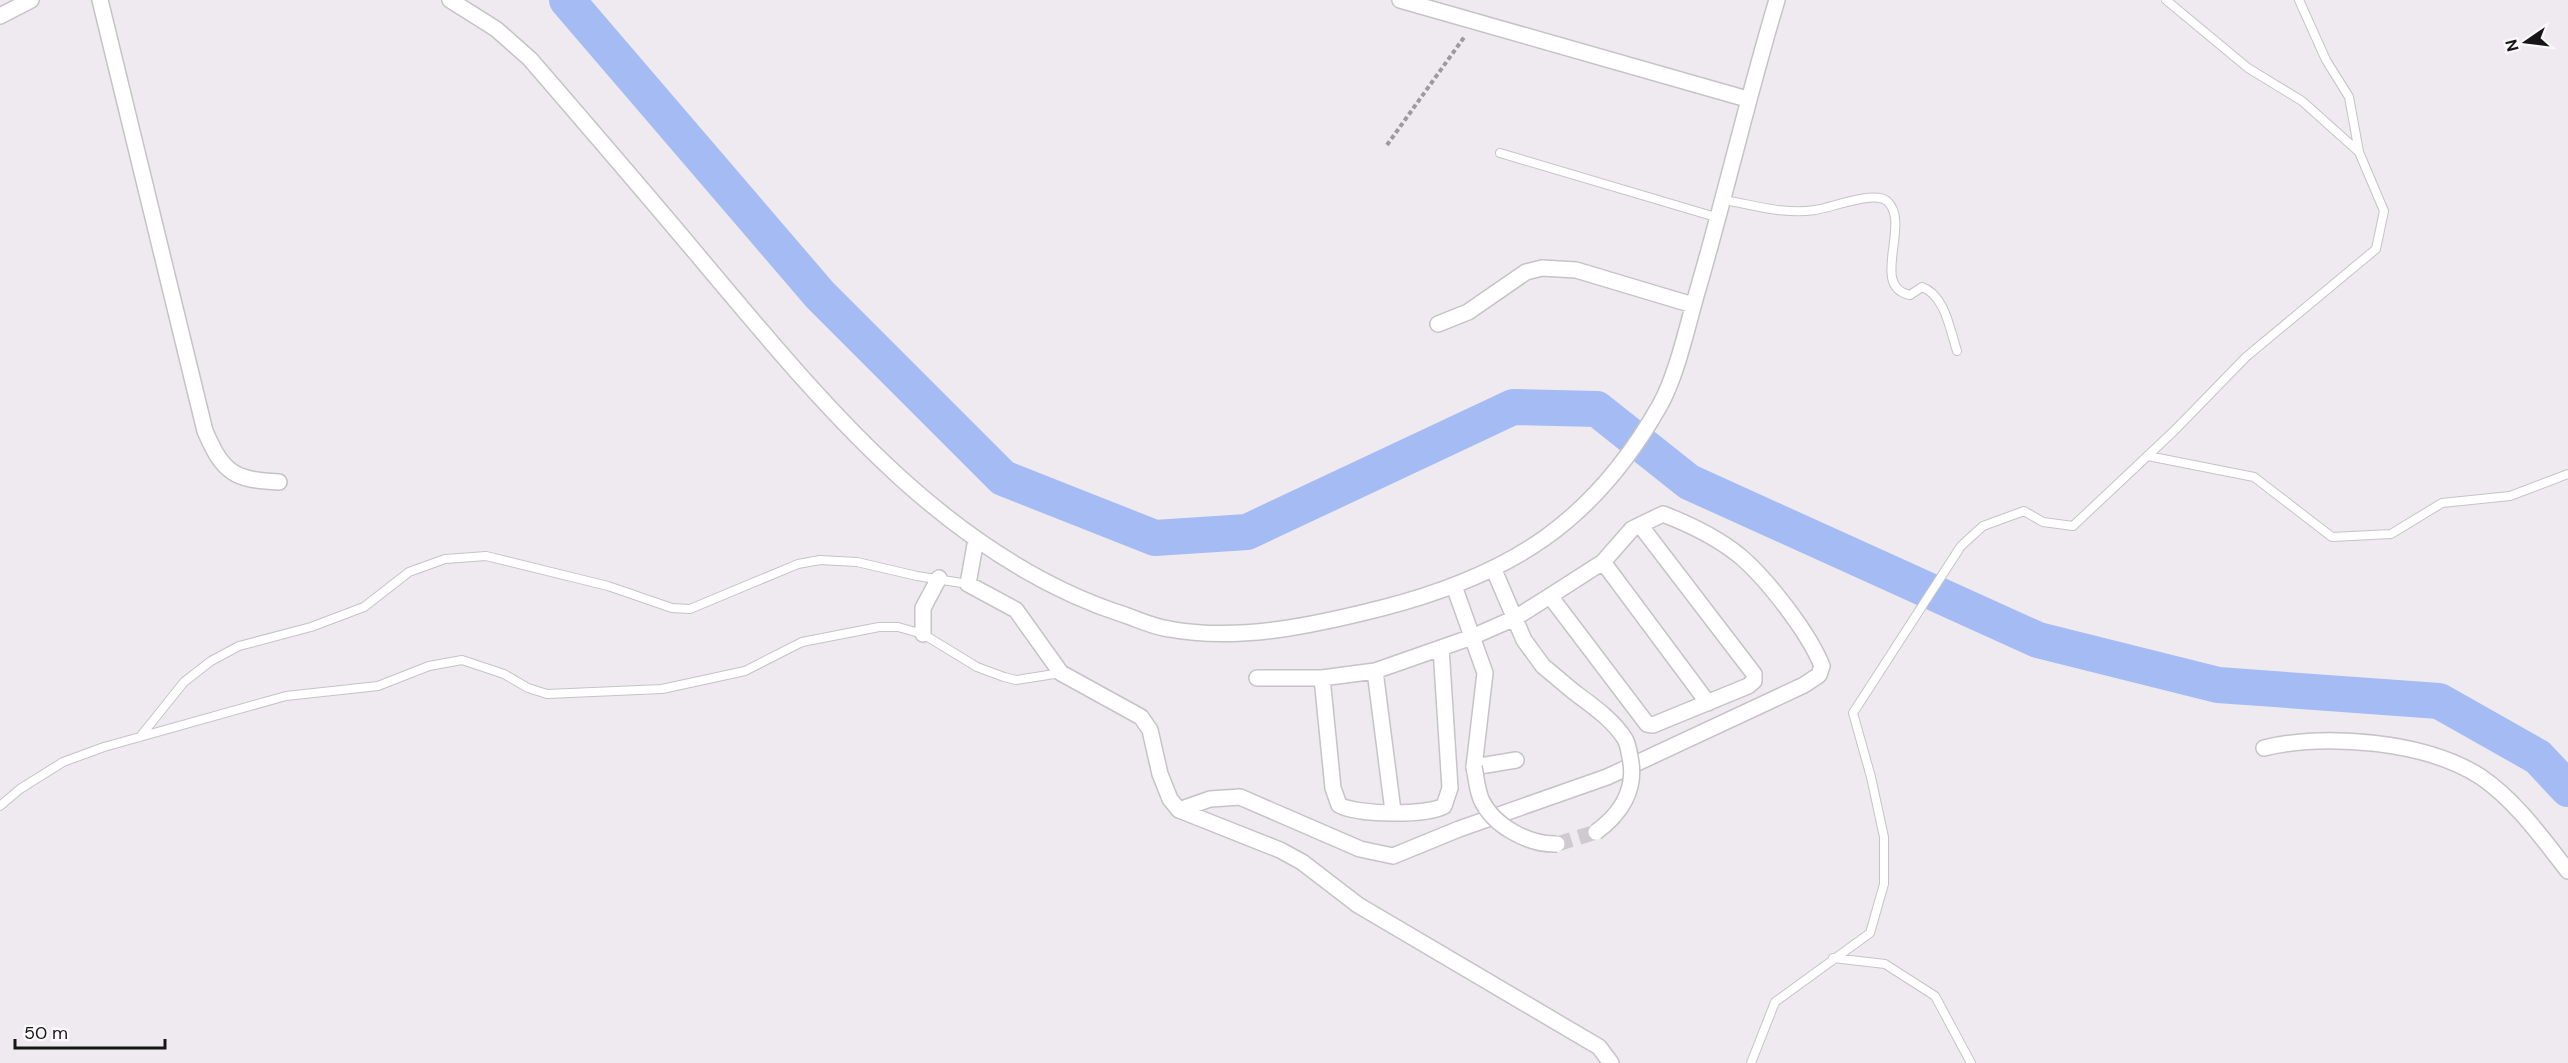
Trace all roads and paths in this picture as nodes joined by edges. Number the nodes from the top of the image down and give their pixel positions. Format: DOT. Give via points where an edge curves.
graph roads {
  1 [pos="31,0"];
  2 [pos="100,0"];
  3 [pos="450,0"];
  4 [pos="1400,0"];
  5 [pos="1777,0"];
  6 [pos="2166,0"];
  7 [pos="2299,0"];
  8 [pos="0,16"];
  9 [pos="1476,22"];
  10 [pos="1747,99"];
  11 [pos="1387,145"];
  12 [pos="2359,152"];
  13 [pos="1500,153"];
  14 [pos="1724,200"];
  15 [pos="1719,218"];
  16 [pos="1693,304"];
  17 [pos="1438,324"];
  18 [pos="1957,351"];
  19 [pos="2148,456"];
  20 [pos="2568,474"];
  21 [pos="279,482"];
  22 [pos="1640,525"];
  23 [pos="976,539"];
  24 [pos="1603,562"];
  25 [pos="1494,570"];
  26 [pos="939,578"];
  27 [pos="968,584"];
  28 [pos="1454,586"];
  29 [pos="1550,596"];
  30 [pos="1515,618"];
  31 [pos="923,634"];
  32 [pos="1472,637"];
  33 [pos="1441,648"];
  34 [pos="1376,671"];
  35 [pos="1061,673"];
  36 [pos="1257,678"];
  37 [pos="1322,678"];
  38 [pos="1708,704"];
  39 [pos="140,737"];
  40 [pos="2264,748"];
  41 [pos="1516,760"];
  42 [pos="1474,767"];
  43 [pos="0,806"];
  44 [pos="1179,810"];
  45 [pos="1393,811"];
  46 [pos="1596,832"];
  47 [pos="1557,844"];
  48 [pos="2568,871"];
  49 [pos="1833,958"];
  50 [pos="1611,1063"];
  51 [pos="1751,1063"];
  52 [pos="1971,1063"];
  1 -- 8 [label="street"];
  2 -- 21 [label="street" via="205,431 216,457 234,474 251,481"];
  3 -- 23 [label="street" via="496,29 530,58 797,373 865,443"];
  4 -- 9 [label="street"];
  5 -- 10 [label="street"];
  6 -- 12 [label="lane" via="2248,68 2302,101"];
  7 -- 12 [label="lane" via="2326,60 2349,97"];
  9 -- 10 [label="street"];
  9 -- 11 [label="path"];
  10 -- 14 [label="street"];
  12 -- 19 [label="lane" via="2384,211 2376,249 2246,357"];
  13 -- 15 [label="lane"];
  14 -- 15 [label="street"];
  14 -- 18 [label="lane" via="1790,212 1865,198 1880,197 1888,202 1895,226 1894,286 1910,295 1922,287 1931,290 1940,302"];
  15 -- 16 [label="street"];
  16 -- 17 [label="street" via="1576,270 1542,268 1526,272 1468,312"];
  16 -- 25 [label="street" via="1664,398 1631,455 1594,497 1552,534"];
  19 -- 20 [label="lane" via="2254,477 2332,537 2391,534 2442,503 2510,496"];
  19 -- 49 [label="lane" via="2073,526 2043,522 2024,511 1983,526 1961,546 1852,713 1884,837 1884,884 1870,933"];
  22 -- 24 [label="street"];
  22 -- 38 [label="street" via="1754,674 1754,681 1748,686"];
  22 -- 44 [label="street" via="1663,514 1739,555 1765,582 1815,648 1822,666 1819,675 1607,777 1393,856 1360,849 1240,797 1217,798"];
  23 -- 27 [label="street"];
  23 -- 28 [label="street" via="1065,593 1167,629 1225,634 1289,627 1356,614"];
  24 -- 29 [label="street"];
  24 -- 38 [label="street"];
  25 -- 28 [label="street"];
  25 -- 30 [label="street"];
  26 -- 27 [label="lane"];
  26 -- 31 [label="street" via="923,608"];
  26 -- 39 [label="lane" via="857,562 820,560 798,564 690,609 672,608 608,586 486,556 445,559 409,573 364,607 311,627 239,646 211,661 184,682"];
  27 -- 35 [label="street" via="1016,610"];
  28 -- 32 [label="street"];
  29 -- 30 [label="street"];
  29 -- 38 [label="street" via="1647,724"];
  30 -- 32 [label="street"];
  30 -- 46 [label="street, bridge" via="1524,640 1543,666 1602,712 1627,741 1634,772 1624,804"];
  31 -- 35 [label="lane" via="977,668 1004,677 1016,680"];
  31 -- 39 [label="lane" via="879,627 830,635 802,642 745,671 662,689 547,694 462,660 429,666 378,686 286,696"];
  32 -- 33 [label="street"];
  32 -- 42 [label="street" via="1485,673"];
  33 -- 34 [label="street"];
  33 -- 45 [label="street" via="1448,799 1436,810"];
  34 -- 37 [label="street"];
  34 -- 45 [label="street"];
  35 -- 44 [label="street" via="1141,717 1150,730 1170,799"];
  36 -- 37 [label="street"];
  37 -- 45 [label="street" via="1339,805 1352,810"];
  39 -- 43 [label="lane" via="63,762"];
  40 -- 48 [label="street" via="2291,742 2344,740 2454,761 2482,778 2516,807"];
  41 -- 42 [label="street"];
  42 -- 47 [label="street, bridge" via="1481,799 1501,825 1544,845"];
  44 -- 50 [label="street" via="1302,862 1358,905 1599,1047"];
  49 -- 51 [label="lane" via="1775,1002"];
  49 -- 52 [label="lane" via="1885,964 1935,996"];
}
